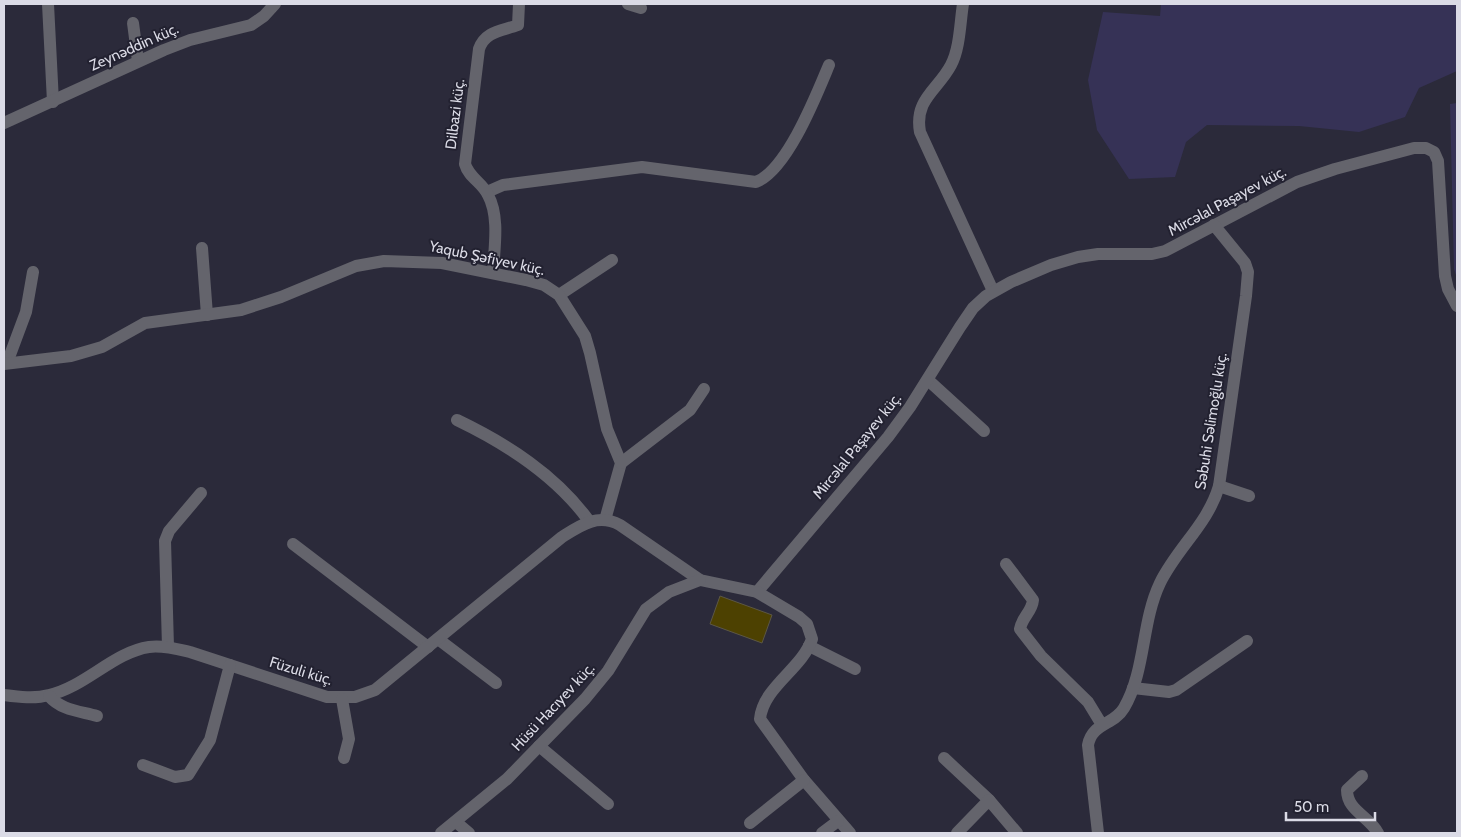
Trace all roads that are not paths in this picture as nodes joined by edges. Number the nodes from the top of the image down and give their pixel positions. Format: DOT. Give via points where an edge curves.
graph roads {
  1 [pos="48,4"];
  2 [pos="275,4"];
  3 [pos="519,4"];
  4 [pos="628,4"];
  5 [pos="963,4"];
  6 [pos="641,8"];
  7 [pos="133,23"];
  8 [pos="138,61"];
  9 [pos="829,65"];
  10 [pos="53,102"];
  11 [pos="4,123"];
  12 [pos="487,192"];
  13 [pos="1214,225"];
  14 [pos="202,248"];
  15 [pos="612,260"];
  16 [pos="33,272"];
  17 [pos="493,273"];
  18 [pos="1453,287"];
  19 [pos="993,291"];
  20 [pos="559,295"];
  21 [pos="1457,306"];
  22 [pos="207,315"];
  23 [pos="5,364"];
  24 [pos="928,380"];
  25 [pos="704,389"];
  26 [pos="457,420"];
  27 [pos="984,432"];
  28 [pos="621,463"];
  29 [pos="1219,486"];
  30 [pos="201,493"];
  31 [pos="1249,496"];
  32 [pos="605,520"];
  33 [pos="589,521"];
  34 [pos="293,544"];
  35 [pos="1006,564"];
  36 [pos="700,580"];
  37 [pos="757,592"];
  38 [pos="438,639"];
  39 [pos="1247,641"];
  40 [pos="809,646"];
  41 [pos="168,647"];
  42 [pos="428,647"];
  43 [pos="230,665"];
  44 [pos="855,669"];
  45 [pos="496,683"];
  46 [pos="1133,688"];
  47 [pos="4,695"];
  48 [pos="49,696"];
  49 [pos="342,699"];
  50 [pos="97,716"];
  51 [pos="1102,725"];
  52 [pos="539,746"];
  53 [pos="344,758"];
  54 [pos="944,758"];
  55 [pos="143,765"];
  56 [pos="1362,776"];
  57 [pos="804,780"];
  58 [pos="989,800"];
  59 [pos="608,804"];
  60 [pos="838,821"];
  61 [pos="456,822"];
  62 [pos="750,823"];
  63 [pos="441,833"];
  64 [pos="469,833"];
  65 [pos="822,833"];
  66 [pos="850,833"];
  67 [pos="957,833"];
  68 [pos="1018,833"];
  69 [pos="1098,833"];
  70 [pos="1378,833"];
  1 -- 10 [label="street"];
  2 -- 8 [label="street, Zeynəddin küç." via="251,25 190,40"];
  3 -- 12 [label="street, Dilbazi küç." via="518,25 487,36 479,49 465,164 467,172"];
  4 -- 6 [label="street"];
  5 -- 19 [label="street" via="952,64 920,106 917,119 920,132"];
  7 -- 8 [label="street"];
  8 -- 10 [label="street, Zeynəddin küç."];
  9 -- 12 [label="street" via="796,137 765,179 756,182 642,167 503,185"];
  10 -- 11 [label="street, Zeynəddin küç."];
  12 -- 17 [label="street" via="494,219"];
  13 -- 18 [label="street, Mircəlal Paşayev küç." via="1297,182 1414,148 1426,148 1434,152 1438,161 1445,276"];
  13 -- 19 [label="street, Mircəlal Paşayev küç." via="1165,251 1078,257 1051,265"];
  13 -- 29 [label="street, Səbuhi Səlimoğlu küç." via="1245,263 1248,272"];
  14 -- 22 [label="street"];
  15 -- 20 [label="street"];
  16 -- 23 [label="street" via="28,303"];
  17 -- 20 [label="street, Yaqub Şəfiyev küç." via="544,285"];
  17 -- 22 [label="street, Yaqub Şəfiyev küç." via="442,263 384,261 356,266 241,310"];
  18 -- 21 [label="street, Mircəlal Paşayev küç."];
  19 -- 24 [label="street, Mircəlal Paşayev küç." via="974,308"];
  20 -- 28 [label="street, Yaqub Şəfiyev küç." via="585,336 607,430"];
  22 -- 23 [label="street, Yaqub Şəfiyev küç." via="145,323 102,347 72,356"];
  24 -- 27 [label="street"];
  24 -- 37 [label="street, Mircəlal Paşayev küç." via="888,437"];
  25 -- 28 [label="street" via="690,410"];
  26 -- 33 [label="street" via="526,459 580,508"];
  28 -- 32 [label="street"];
  29 -- 31 [label="street"];
  29 -- 46 [label="street, Səbuhi Səlimoğlu küç." via="1206,517 1159,584"];
  30 -- 41 [label="street" via="169,530 165,541"];
  32 -- 33 [label="street, Füzuli küç."];
  32 -- 36 [label="street" via="620,525"];
  33 -- 38 [label="street, Füzuli küç." via="562,537"];
  34 -- 42 [label="street"];
  35 -- 51 [label="street" via="1033,600 1020,629 1041,656 1088,702"];
  36 -- 37 [label="street"];
  36 -- 52 [label="street, Hüsü Hacıyev küç." via="669,592 646,609 608,672"];
  37 -- 40 [label="street" via="806,624 812,639"];
  38 -- 42 [label="street, Füzuli küç."];
  38 -- 45 [label="street"];
  39 -- 46 [label="street" via="1176,690"];
  40 -- 44 [label="street"];
  40 -- 57 [label="street" via="768,699 760,719"];
  41 -- 43 [label="street, Füzuli küç."];
  41 -- 48 [label="street, Füzuli küç." via="133,651 74,686"];
  42 -- 49 [label="street, Füzuli küç." via="375,690"];
  43 -- 49 [label="street, Füzuli küç."];
  43 -- 55 [label="street" via="210,740 188,775 175,777"];
  46 -- 51 [label="street, Səbuhi Səlimoğlu küç." via="1124,709"];
  47 -- 48 [label="street, Füzuli küç."];
  48 -- 50 [label="street" via="64,708"];
  49 -- 53 [label="street" via="349,740"];
  51 -- 69 [label="street, Səbuhi Səlimoğlu küç." via="1093,731 1088,745"];
  52 -- 59 [label="street"];
  52 -- 61 [label="street, Hüsü Hacıyev küç." via="507,779"];
  54 -- 58 [label="street"];
  56 -- 70 [label="street" via="1347,790 1347,799"];
  57 -- 60 [label="street"];
  57 -- 62 [label="street"];
  58 -- 67 [label="street"];
  58 -- 68 [label="street"];
  60 -- 65 [label="street"];
  60 -- 66 [label="street"];
  61 -- 63 [label="street, Hüsü Hacıyev küç."];
  61 -- 64 [label="street"];
}
